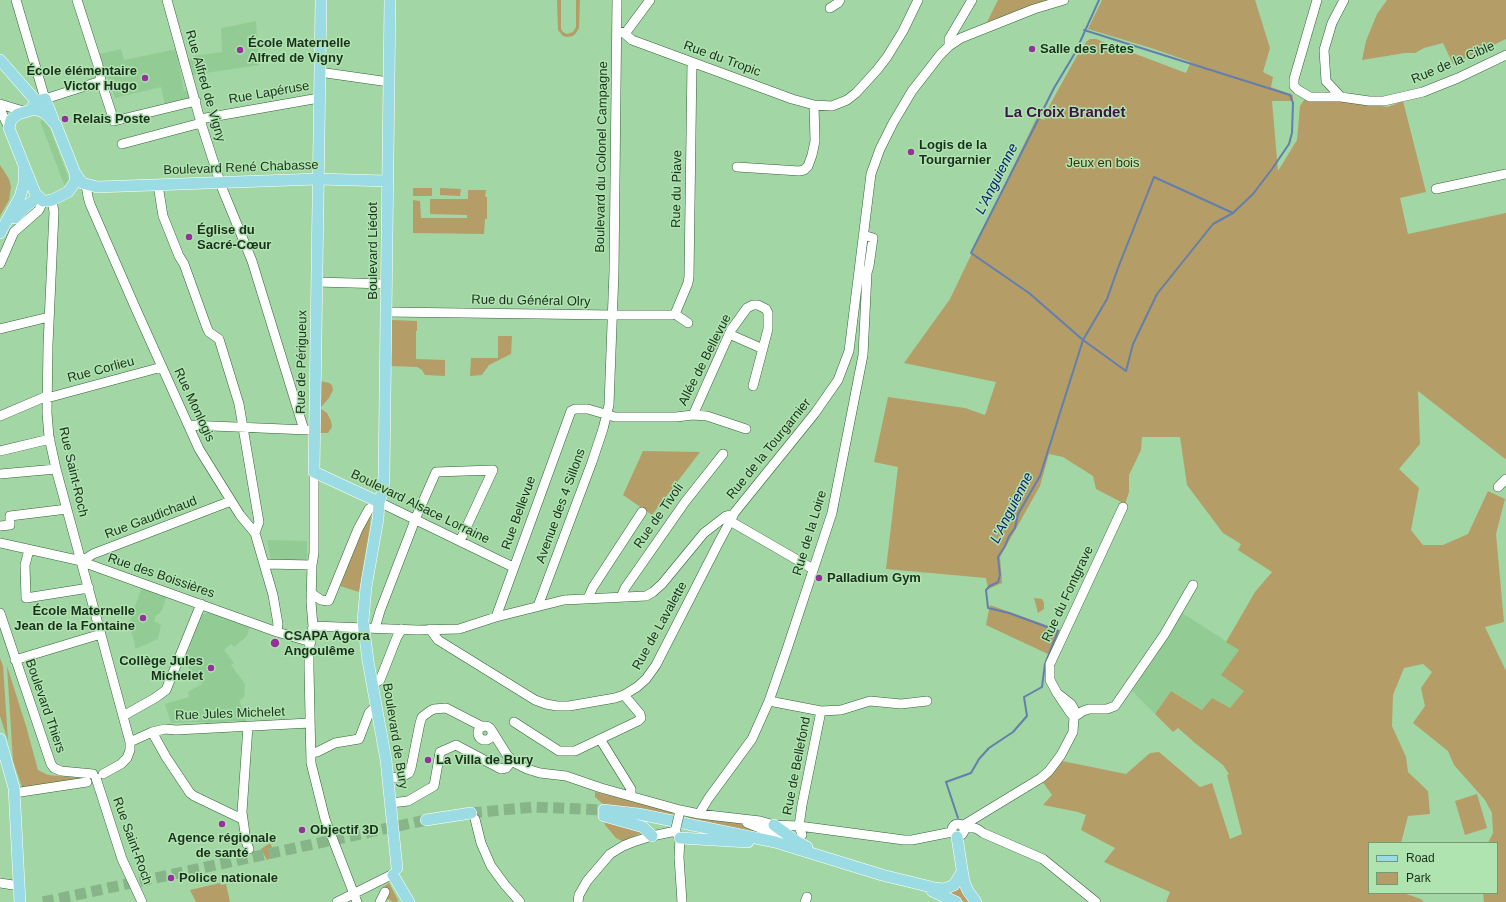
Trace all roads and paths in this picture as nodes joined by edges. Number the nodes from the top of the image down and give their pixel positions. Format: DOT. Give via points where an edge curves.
graph roads {
  1 [pos="16,0"];
  2 [pos="78,0"];
  3 [pos="167,0"];
  4 [pos="321,0"];
  5 [pos="390,0"];
  6 [pos="617,0"];
  7 [pos="650,0"];
  8 [pos="840,0"];
  9 [pos="918,0"];
  10 [pos="972,0"];
  11 [pos="1064,0"];
  12 [pos="1317,0"];
  13 [pos="1344,0"];
  14 [pos="830,8"];
  15 [pos="620,33"];
  16 [pos="949,46"];
  17 [pos="1506,55"];
  18 [pos="0,60"];
  19 [pos="692,62"];
  20 [pos="319,72"];
  21 [pos="101,81"];
  22 [pos="389,82"];
  23 [pos="1340,97"];
  24 [pos="319,98"];
  25 [pos="196,101"];
  26 [pos="0,104"];
  27 [pos="34,105"];
  28 [pos="814,105"];
  29 [pos="0,108"];
  30 [pos="200,121"];
  31 [pos="56,125"];
  32 [pos="9,128"];
  33 [pos="122,144"];
  34 [pos="24,164"];
  35 [pos="737,167"];
  36 [pos="75,173"];
  37 [pos="1506,174"];
  38 [pos="318,179"];
  39 [pos="387,181"];
  40 [pos="221,182"];
  41 [pos="158,185"];
  42 [pos="90,187"];
  43 [pos="1436,189"];
  44 [pos="44,199"];
  45 [pos="0,234"];
  46 [pos="0,240"];
  47 [pos="868,240"];
  48 [pos="0,264"];
  49 [pos="317,282"];
  50 [pos="386,284"];
  51 [pos="386,312"];
  52 [pos="676,314"];
  53 [pos="612,315"];
  54 [pos="48,317"];
  55 [pos="688,324"];
  56 [pos="0,329"];
  57 [pos="729,334"];
  58 [pos="763,350"];
  59 [pos="162,368"];
  60 [pos="610,384"];
  61 [pos="752,386"];
  62 [pos="47,397"];
  63 [pos="588,409"];
  64 [pos="606,415"];
  65 [pos="693,415"];
  66 [pos="0,416"];
  67 [pos="188,425"];
  68 [pos="244,427"];
  69 [pos="746,429"];
  70 [pos="310,430"];
  71 [pos="50,440"];
  72 [pos="0,451"];
  73 [pos="723,454"];
  74 [pos="56,469"];
  75 [pos="314,472"];
  76 [pos="0,474"];
  77 [pos="1506,479"];
  78 [pos="1498,487"];
  79 [pos="231,500"];
  80 [pos="379,502"];
  81 [pos="1123,507"];
  82 [pos="67,509"];
  83 [pos="642,512"];
  84 [pos="731,519"];
  85 [pos="416,520"];
  86 [pos="0,526"];
  87 [pos="255,532"];
  88 [pos="460,541"];
  89 [pos="0,542"];
  90 [pos="29,550"];
  91 [pos="82,562"];
  92 [pos="265,564"];
  93 [pos="312,565"];
  94 [pos="513,568"];
  95 [pos="814,569"];
  96 [pos="1193,585"];
  97 [pos="89,588"];
  98 [pos="312,593"];
  99 [pos="621,597"];
  100 [pos="588,598"];
  101 [pos="201,604"];
  102 [pos="538,606"];
  103 [pos="0,613"];
  104 [pos="496,617"];
  105 [pos="313,626"];
  106 [pos="370,628"];
  107 [pos="402,629"];
  108 [pos="430,629"];
  109 [pos="417,630"];
  110 [pos="277,632"];
  111 [pos="101,634"];
  112 [pos="438,640"];
  113 [pos="310,642"];
  114 [pos="16,660"];
  115 [pos="372,685"];
  116 [pos="624,695"];
  117 [pos="769,701"];
  118 [pos="927,701"];
  119 [pos="376,706"];
  120 [pos="821,711"];
  121 [pos="123,716"];
  122 [pos="1074,717"];
  123 [pos="514,722"];
  124 [pos="310,723"];
  125 [pos="248,726"];
  126 [pos="152,732"];
  127 [pos="0,738"];
  128 [pos="600,739"];
  129 [pos="130,743"];
  130 [pos="311,753"];
  131 [pos="512,761"];
  132 [pos="97,778"];
  133 [pos="388,778"];
  134 [pos="14,793"];
  135 [pos="632,795"];
  136 [pos="391,803"];
  137 [pos="701,811"];
  138 [pos="681,812"];
  139 [pos="980,814"];
  140 [pos="473,816"];
  141 [pos="737,818"];
  142 [pos="242,819"];
  143 [pos="426,820"];
  144 [pos="774,825"];
  145 [pos="799,826"];
  146 [pos="825,830"];
  147 [pos="960,831"];
  148 [pos="981,831"];
  149 [pos="677,832"];
  150 [pos="802,835"];
  151 [pos="652,836"];
  152 [pos="789,836"];
  153 [pos="249,850"];
  154 [pos="863,870"];
  155 [pos="393,871"];
  156 [pos="962,872"];
  157 [pos="882,875"];
  158 [pos="0,883"];
  159 [pos="13,885"];
  160 [pos="385,892"];
  161 [pos="356,898"];
  162 [pos="579,898"];
  163 [pos="409,901"];
  164 [pos="20,902"];
  165 [pos="142,902"];
  166 [pos="337,902"];
  167 [pos="380,902"];
  168 [pos="520,902"];
  169 [pos="570,902"];
  170 [pos="682,902"];
  171 [pos="948,902"];
  172 [pos="956,902"];
  173 [pos="976,902"];
  174 [pos="1096,902"];
  1 -- 27 [label="street"];
  2 -- 21 [label="street"];
  3 -- 25 [label="street, Rue Alfred de Vigny"];
  4 -- 20 [label="main road, Rue de Périgueux"];
  5 -- 22 [label="main road, Boulevard Liédot"];
  6 -- 15 [label="street, Boulevard du Colonel Campagne"];
  7 -- 15 [label="street"];
  8 -- 14 [label="street"];
  9 -- 28 [label="street, Rue du Tropic" via="886,57 856,93 836,104"];
  10 -- 16 [label="street" via="949,39"];
  11 -- 16 [label="street" via="976,31"];
  12 -- 23 [label="street, Rue de la Cible" via="1294,86 1310,97"];
  13 -- 23 [label="street" via="1332,23 1324,50 1326,82"];
  15 -- 19 [label="street, Rue du Tropic" via="632,40"];
  15 -- 53 [label="street, Boulevard du Colonel Campagne"];
  16 -- 47 [label="street, Rue de la Tourgarnier" via="912,92 880,149 871,174"];
  17 -- 23 [label="street, Rue de la Cible" via="1458,78 1412,95 1384,101"];
  18 -- 27 [label="main road"];
  19 -- 28 [label="street, Rue du Tropic"];
  19 -- 52 [label="street, Rue du Piave" via="689,277"];
  20 -- 22 [label="street"];
  20 -- 24 [label="main road, Rue de Périgueux"];
  21 -- 25 [label="street" via="114,121"];
  21 -- 27 [label="street"];
  22 -- 39 [label="main road, Boulevard Liédot"];
  24 -- 30 [label="street, Rue Lapéruse"];
  24 -- 38 [label="main road, Rue de Périgueux"];
  25 -- 30 [label="street, Rue Alfred de Vigny"];
  26 -- 27 [label="street"];
  27 -- 31 [label="main road"];
  27 -- 31 [label="main road"];
  27 -- 32 [label="main road" via="13,118"];
  28 -- 35 [label="street" via="815,141 808,166 804,170"];
  29 -- 32 [label="street"];
  30 -- 33 [label="street, Rue Lapéruse"];
  30 -- 40 [label="street, Rue Alfred de Vigny"];
  31 -- 36 [label="main road"];
  32 -- 34 [label="main road"];
  34 -- 44 [label="main road"];
  34 -- 45 [label="main road" via="24,183 20,197"];
  36 -- 42 [label="main road" via="78,179"];
  36 -- 44 [label="main road" via="75,182 68,192"];
  37 -- 43 [label="street"];
  38 -- 39 [label="main road, Boulevard René Chabasse"];
  38 -- 40 [label="main road, Boulevard René Chabasse"];
  38 -- 49 [label="main road, Rue de Périgueux"];
  39 -- 50 [label="main road, Boulevard Liédot"];
  40 -- 41 [label="main road, Boulevard René Chabasse"];
  40 -- 70 [label="street, Rue Alfred de Vigny" via="252,261"];
  41 -- 42 [label="main road, Boulevard René Chabasse"];
  41 -- 68 [label="street" via="163,216 207,328 219,339"];
  42 -- 44 [label="main road, Boulevard René Chabasse"];
  42 -- 59 [label="street, Rue Monlogis" via="93,211"];
  44 -- 46 [label="main road" via="30,202 21,210"];
  44 -- 48 [label="street" via="39,210 14,232"];
  44 -- 54 [label="street, Rue Saint-Roch" via="54,212"];
  47 -- 84 [label="street, Rue de la Tourgarnier" via="849,351 838,380"];
  47 -- 95 [label="street, Rue de la Loire" via="869,266 866,273 863,355 832,512"];
  49 -- 50 [label="street"];
  49 -- 70 [label="main road, Rue de Périgueux"];
  50 -- 51 [label="main road, Boulevard Liédot"];
  51 -- 53 [label="street, Rue du Général Olry"];
  51 -- 80 [label="main road, Boulevard Liédot" via="384,476"];
  52 -- 53 [label="street, Rue du Général Olry"];
  52 -- 55 [label="street"];
  53 -- 60 [label="street, Boulevard du Colonel Campagne"];
  54 -- 56 [label="street"];
  54 -- 62 [label="street, Rue Saint-Roch"];
  57 -- 58 [label="street"];
  57 -- 58 [label="street, Allée de Bellevue" via="747,308 753,305 762,306 768,313 768,329"];
  57 -- 65 [label="street, Allée de Bellevue"];
  58 -- 61 [label="street, Allée de Bellevue"];
  59 -- 62 [label="street, Rue Corlieu"];
  59 -- 67 [label="street, Rue Monlogis"];
  60 -- 63 [label="street" via="604,403"];
  60 -- 64 [label="street, Avenue des 4 Sillons"];
  62 -- 66 [label="street, Rue Corlieu"];
  62 -- 71 [label="street, Rue Saint-Roch"];
  63 -- 64 [label="street, Allée de Bellevue"];
  63 -- 94 [label="street, Rue Bellevue" via="575,409 568,418"];
  64 -- 65 [label="street, Allée de Bellevue"];
  64 -- 102 [label="street, Avenue des 4 Sillons"];
  65 -- 69 [label="street" via="707,416"];
  67 -- 68 [label="street"];
  67 -- 79 [label="street, Rue Monlogis" via="199,449"];
  68 -- 70 [label="street"];
  68 -- 87 [label="street" via="259,522"];
  70 -- 75 [label="main road, Rue de Périgueux"];
  71 -- 72 [label="street"];
  71 -- 74 [label="street, Rue Saint-Roch"];
  73 -- 99 [label="street, Rue de Tivoli" via="685,502"];
  74 -- 76 [label="street"];
  74 -- 82 [label="street, Rue Saint-Roch"];
  75 -- 80 [label="main road, Boulevard Alsace Lorraine"];
  75 -- 93 [label="street, Rue de Périgueux"];
  77 -- 78 [label="street"];
  79 -- 87 [label="street, Rue Monlogis"];
  79 -- 91 [label="street, Rue Gaudichaud" via="93,554"];
  80 -- 85 [label="street, Boulevard Alsace Lorraine"];
  80 -- 98 [label="street" via="369,509 361,523 329,600 321,600"];
  80 -- 106 [label="main road, Boulevard Liédot" via="363,607"];
  81 -- 122 [label="street, Rue du Fontgrave" via="1050,664 1050,680 1057,693 1073,707"];
  82 -- 86 [label="street" via="10,516 10,524"];
  82 -- 91 [label="street, Rue Saint-Roch"];
  83 -- 100 [label="street"];
  84 -- 95 [label="street"];
  84 -- 99 [label="street, Rue de la Tourgarnier" via="730,515 726,516 704,533 653,592 642,596"];
  84 -- 116 [label="street, Rue de Lavalette" via="652,672 637,687"];
  85 -- 88 [label="street, Boulevard Alsace Lorraine"];
  85 -- 88 [label="street" via="436,472 492,470"];
  85 -- 106 [label="street" via="380,610"];
  87 -- 92 [label="street, Rue Monlogis"];
  88 -- 94 [label="street, Boulevard Alsace Lorraine"];
  89 -- 90 [label="street, Rue des Boissières"];
  90 -- 91 [label="street, Rue des Boissières"];
  90 -- 97 [label="street" via="25,565 26,598"];
  91 -- 97 [label="street, Rue Saint-Roch"];
  91 -- 101 [label="street, Rue des Boissières"];
  92 -- 93 [label="street"];
  92 -- 110 [label="street, Rue Monlogis" via="273,595"];
  93 -- 98 [label="street, Rue de Périgueux"];
  94 -- 104 [label="street, Rue Bellevue"];
  95 -- 117 [label="street, Rue de la Loire"];
  96 -- 122 [label="street" via="1164,635 1115,706 1107,709 1089,709"];
  97 -- 111 [label="street, Rue Saint-Roch"];
  98 -- 105 [label="street, Rue de Périgueux"];
  99 -- 100 [label="street, Rue de la Tourgarnier"];
  100 -- 102 [label="street, Rue de la Tourgarnier"];
  101 -- 110 [label="street, Rue des Boissières"];
  101 -- 121 [label="street" via="166,690"];
  102 -- 104 [label="street, Rue de la Tourgarnier"];
  103 -- 114 [label="street, Boulevard Thiers"];
  104 -- 108 [label="street, Rue de la Tourgarnier" via="459,630"];
  105 -- 106 [label="street, Rue de la Tourgarnier"];
  105 -- 113 [label="street, Rue de Périgueux"];
  106 -- 107 [label="street, Rue de la Tourgarnier"];
  106 -- 115 [label="main road, Boulevard de Bury" via="364,640"];
  107 -- 109 [label="street, Rue de la Tourgarnier"];
  107 -- 115 [label="street" via="380,680"];
  108 -- 109 [label="street, Rue de la Tourgarnier"];
  108 -- 112 [label="street, Rue de Lavalette"];
  109 -- 112 [label="street"];
  110 -- 113 [label="street, Rue des Boissières"];
  111 -- 114 [label="street"];
  111 -- 121 [label="street, Rue Saint-Roch"];
  112 -- 116 [label="street, Rue de Lavalette" via="535,700 546,704 569,706"];
  113 -- 124 [label="street, Rue de Périgueux"];
  114 -- 132 [label="street, Boulevard Thiers" via="51,764 61,771"];
  115 -- 119 [label="main road, Boulevard de Bury"];
  116 -- 128 [label="street" via="641,718"];
  117 -- 120 [label="street"];
  117 -- 137 [label="street, Rue de la Loire" via="752,740"];
  118 -- 120 [label="street" via="901,704 870,701 841,710"];
  119 -- 130 [label="street" via="369,713 359,739 335,743"];
  119 -- 133 [label="main road, Boulevard de Bury"];
  120 -- 145 [label="street, Rue de Bellefond"];
  121 -- 129 [label="street, Rue Saint-Roch"];
  122 -- 139 [label="street" via="1073,732 1049,771"];
  123 -- 128 [label="street" via="559,751 575,750"];
  124 -- 125 [label="street, Rue Jules Michelet"];
  124 -- 130 [label="street, Rue de Périgueux"];
  125 -- 126 [label="street, Rue Jules Michelet" via="165,729"];
  125 -- 142 [label="street"];
  126 -- 129 [label="street, Rue Jules Michelet"];
  126 -- 142 [label="street" via="190,793"];
  127 -- 134 [label="main road"];
  128 -- 135 [label="street" via="631,789"];
  129 -- 132 [label="street" via="124,755"];
  130 -- 161 [label="street, Rue de Périgueux" via="311,763 325,819"];
  131 -- 133 [label="street" via="490,735 486,740 481,739 480,730 465,718 446,708 434,709 422,717 409,773 401,778"];
  131 -- 135 [label="street" via="534,772 566,776"];
  131 -- 136 [label="street" via="506,768 501,769 456,745 440,752 434,786 408,801"];
  132 -- 134 [label="street"];
  132 -- 165 [label="street, Rue Saint-Roch" via="122,859"];
  133 -- 136 [label="main road, Boulevard de Bury"];
  134 -- 164 [label="main road"];
  135 -- 138 [label="street"];
  136 -- 155 [label="main road, Boulevard de Bury" via="396,850"];
  137 -- 138 [label="street"];
  137 -- 141 [label="street"];
  138 -- 149 [label="street, bridge"];
  139 -- 147 [label="street"];
  139 -- 148 [label="street" via="978,821"];
  140 -- 143 [label="main road"];
  140 -- 168 [label="street" via="491,866"];
  141 -- 144 [label="street"];
  141 -- 152 [label="street" via="770,832"];
  142 -- 153 [label="street"];
  144 -- 145 [label="street"];
  144 -- 152 [label="main road"];
  145 -- 146 [label="street"];
  145 -- 150 [label="street"];
  146 -- 147 [label="street" via="904,840"];
  146 -- 150 [label="street"];
  147 -- 148 [label="street"];
  147 -- 156 [label="main road"];
  148 -- 174 [label="street" via="1043,860"];
  149 -- 151 [label="street"];
  149 -- 154 [label="main road" via="759,843"];
  149 -- 170 [label="street"];
  150 -- 152 [label="street"];
  151 -- 154 [label="main road" via="643,827 604,813 639,814 775,842"];
  151 -- 162 [label="street" via="623,846 610,854 592,873"];
  152 -- 154 [label="main road" via="800,844"];
  154 -- 157 [label="main road"];
  155 -- 161 [label="street"];
  155 -- 163 [label="main road"];
  156 -- 157 [label="main road" via="954,885 944,889"];
  156 -- 173 [label="main road" via="968,891"];
  157 -- 171 [label="main road"];
  157 -- 172 [label="main road"];
  158 -- 159 [label="street"];
  160 -- 167 [label="street"];
  161 -- 166 [label="street"];
  162 -- 169 [label="street"];
}
